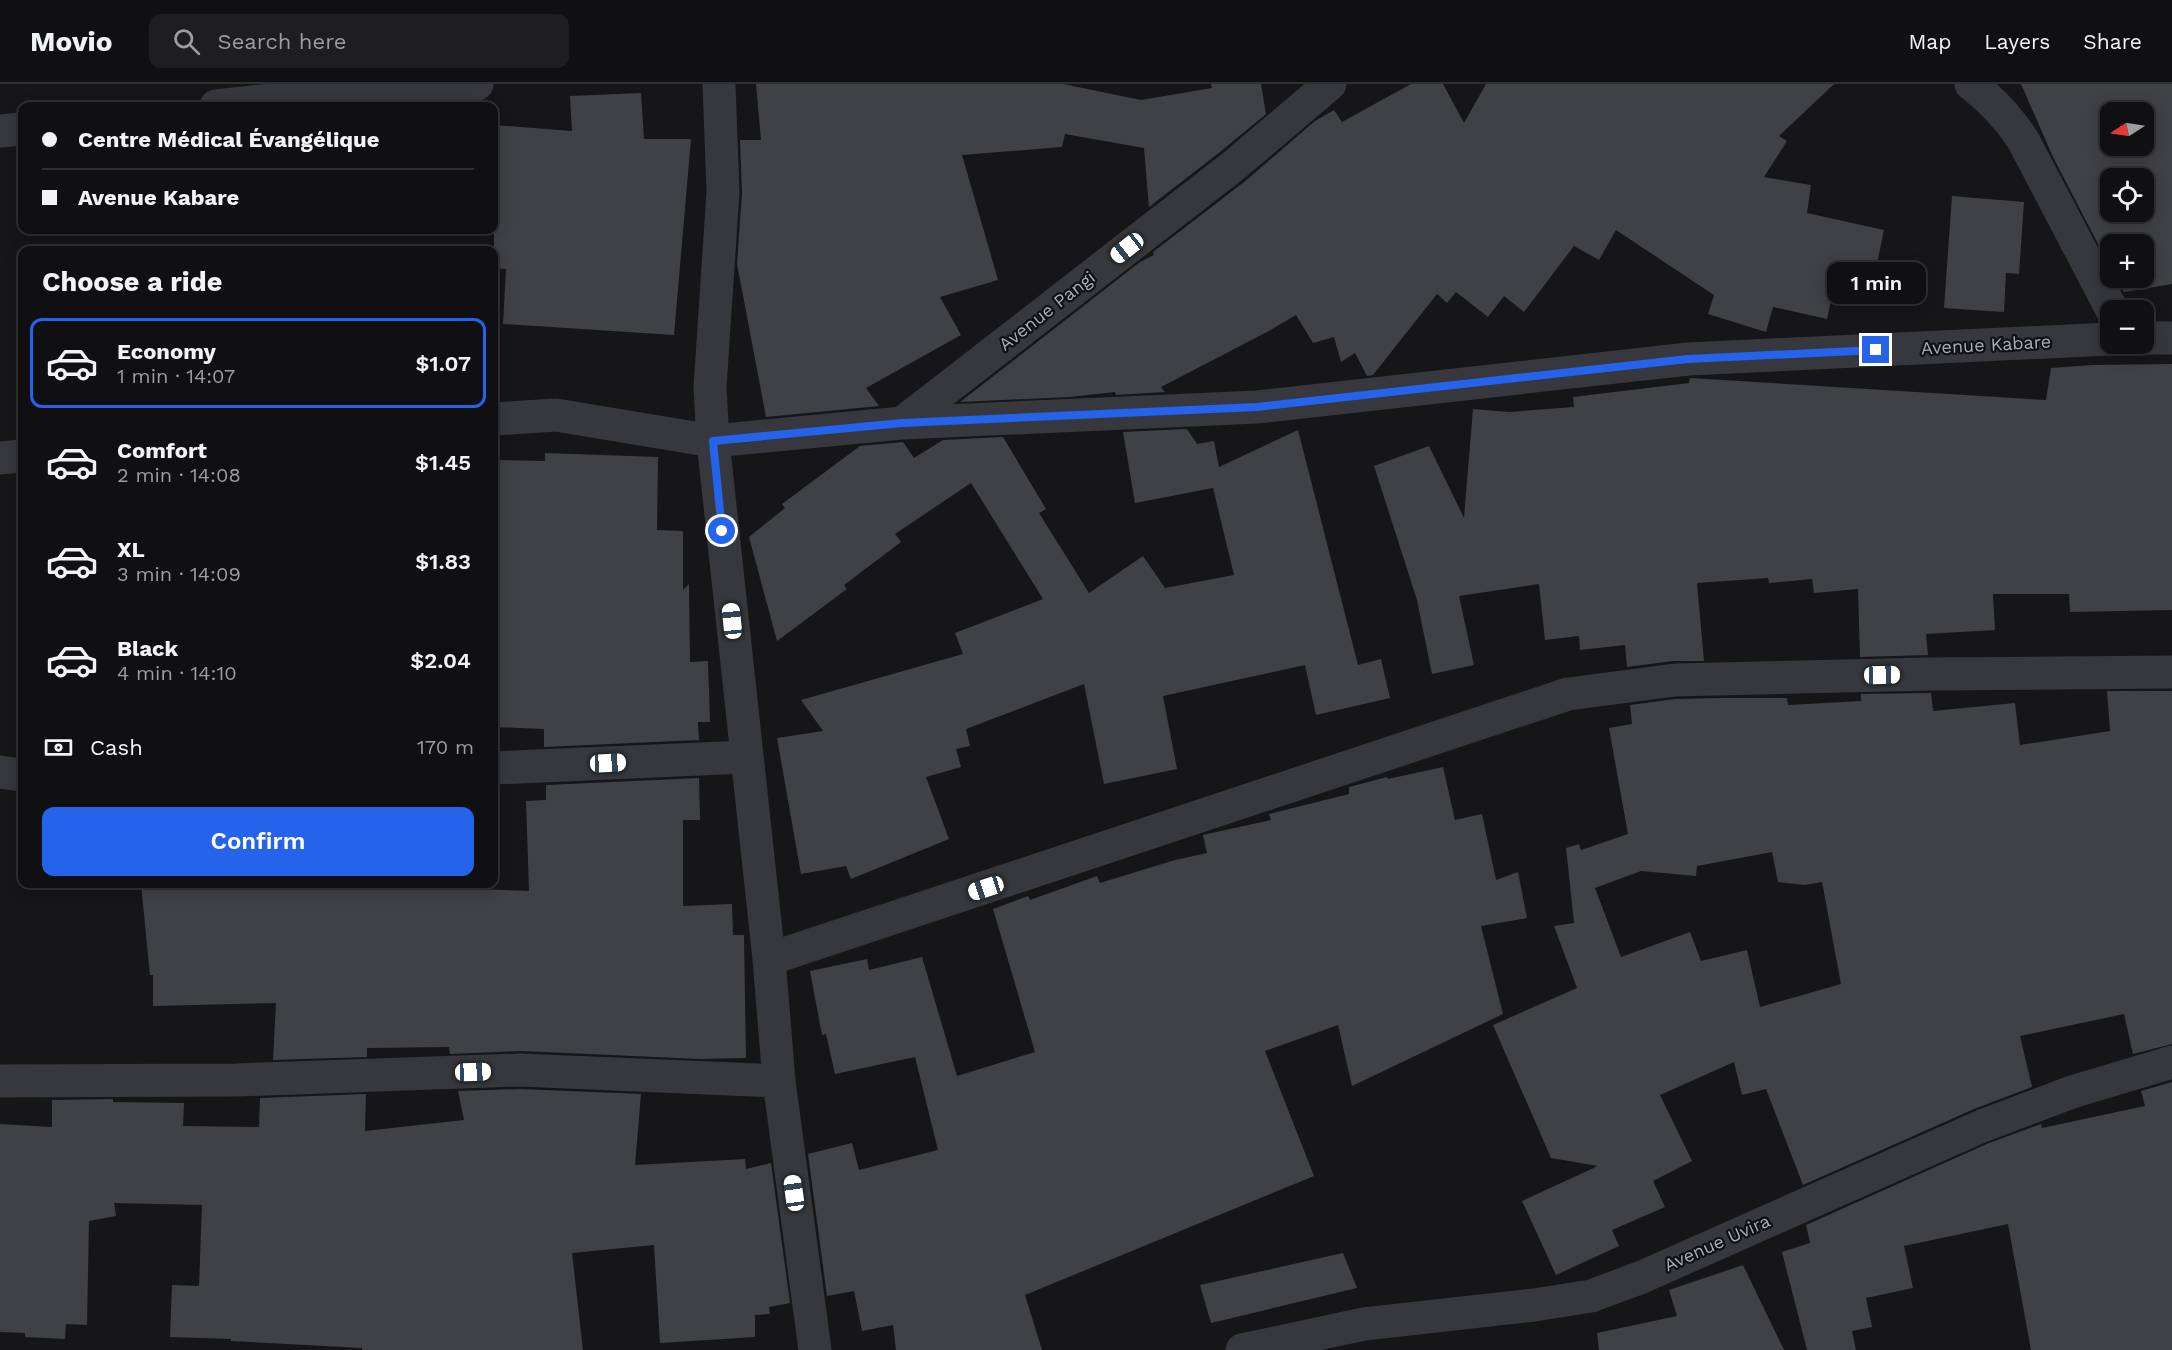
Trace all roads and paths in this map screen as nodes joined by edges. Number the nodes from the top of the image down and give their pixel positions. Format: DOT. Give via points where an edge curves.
graph roads {
  1 [pos="477,84"];
  2 [pos="719,84"];
  3 [pos="1330,84"];
  4 [pos="1971,84"];
  5 [pos="253,102"];
  6 [pos="18,129"];
  7 [pos="0,131"];
  8 [pos="2107,300"];
  9 [pos="2154,338"];
  10 [pos="2172,338"];
  11 [pos="2100,339"];
  12 [pos="498,418"];
  13 [pos="902,423"];
  14 [pos="713,441"];
  15 [pos="18,456"];
  16 [pos="0,458"];
  17 [pos="2172,672"];
  18 [pos="746,757"];
  19 [pos="498,768"];
  20 [pos="0,772"];
  21 [pos="18,774"];
  22 [pos="769,959"];
  23 [pos="2172,1062"];
  24 [pos="0,1081"];
  25 [pos="779,1081"];
  26 [pos="815,1350"];
  27 [pos="1242,1350"];
  1 -- 5 [label="street"];
  2 -- 14 [label="street" via="723,192 710,387"];
  3 -- 13 [label="street, Avenue Pangi" via="1232,167"];
  4 -- 8 [label="street" via="1998,106 2023,140"];
  6 -- 7 [label="street"];
  9 -- 10 [label="street"];
  11 -- 13 [label="street, Avenue Kabare" via="1688,359 1257,407"];
  12 -- 14 [label="street, Avenue Kabare" via="556,415"];
  13 -- 14 [label="street, Avenue Kabare"];
  14 -- 18 [label="street"];
  15 -- 16 [label="street"];
  17 -- 22 [label="street" via="1675,680 1568,694"];
  18 -- 19 [label="street"];
  18 -- 22 [label="street"];
  20 -- 21 [label="street"];
  22 -- 25 [label="street"];
  23 -- 27 [label="street, Avenue Uvira" via="2072,1092 1982,1126 1591,1296 1364,1324"];
  24 -- 25 [label="street" via="236,1080 520,1070"];
  25 -- 26 [label="street"];
}
